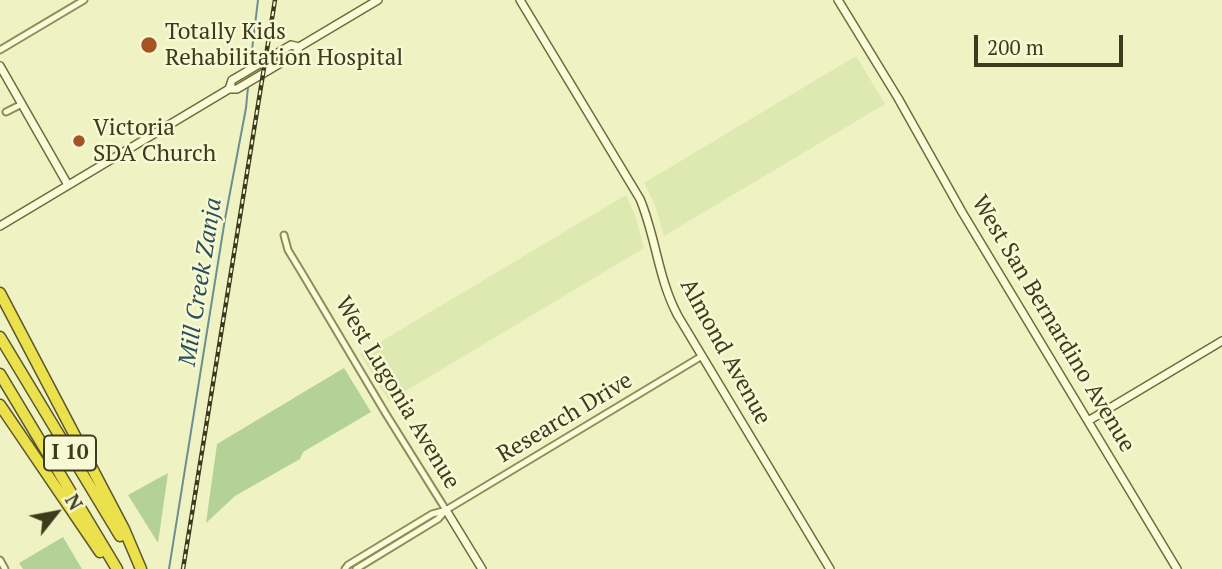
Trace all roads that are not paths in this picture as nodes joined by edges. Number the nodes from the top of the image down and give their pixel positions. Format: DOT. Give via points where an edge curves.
graph roads {
  1 [pos="84,0"];
  2 [pos="378,0"];
  3 [pos="520,0"];
  4 [pos="838,0"];
  5 [pos="299,47"];
  6 [pos="0,50"];
  7 [pos="0,66"];
  8 [pos="233,89"];
  9 [pos="22,104"];
  10 [pos="6,112"];
  11 [pos="68,185"];
  12 [pos="0,226"];
  13 [pos="284,235"];
  14 [pos="0,293"];
  15 [pos="0,337"];
  16 [pos="1222,341"];
  17 [pos="702,356"];
  18 [pos="0,374"];
  19 [pos="0,405"];
  20 [pos="1088,421"];
  21 [pos="446,510"];
  22 [pos="0,560"];
  23 [pos="5,569"];
  24 [pos="115,569"];
  25 [pos="141,569"];
  26 [pos="345,569"];
  27 [pos="356,569"];
  28 [pos="482,569"];
  29 [pos="830,569"];
  30 [pos="1177,569"];
  1 -- 6 [label="street"];
  2 -- 5 [label="main road"];
  3 -- 17 [label="main road, Almond Avenue" via="640,199 667,294"];
  4 -- 20 [label="main road, West San Bernardino Avenue"];
  5 -- 8 [label="main road" via="296,54"];
  5 -- 8 [label="main road" via="291,45 232,80"];
  7 -- 9 [label="main road"];
  8 -- 11 [label="main road"];
  9 -- 10 [label="street"];
  9 -- 11 [label="main road"];
  11 -- 12 [label="main road"];
  13 -- 21 [label="street, West Lugonia Avenue" via="288,250"];
  14 -- 25 [label="highway"];
  15 -- 25 [label="highway, I 10"];
  16 -- 20 [label="main road"];
  17 -- 21 [label="street, Research Drive"];
  17 -- 29 [label="main road, Almond Avenue"];
  18 -- 24 [label="highway, I 10"];
  19 -- 24 [label="highway"];
  20 -- 30 [label="main road, West San Bernardino Avenue"];
  21 -- 26 [label="street, Research Drive" via="432,514"];
  21 -- 27 [label="street, Research Drive"];
  21 -- 28 [label="main road, West Lugonia Avenue"];
  22 -- 23 [label="street"];
}
